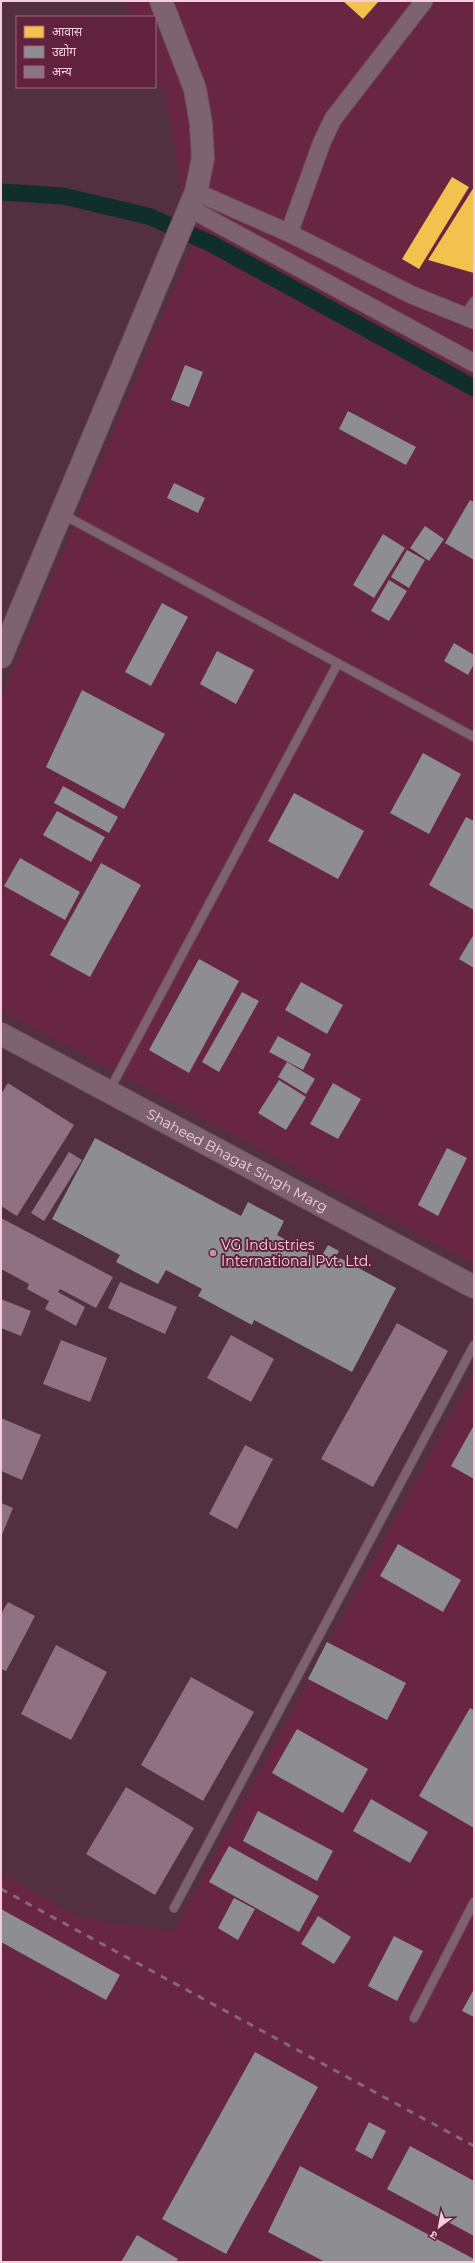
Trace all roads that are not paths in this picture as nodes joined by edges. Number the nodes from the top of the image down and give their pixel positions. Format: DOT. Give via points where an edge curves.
graph roads {
  1 [pos="161,1"];
  2 [pos="424,1"];
  3 [pos="190,206"];
  4 [pos="289,233"];
  5 [pos="474,301"];
  6 [pos="469,318"];
  7 [pos="474,362"];
  8 [pos="62,514"];
  9 [pos="1,658"];
  10 [pos="338,663"];
  11 [pos="474,737"];
  12 [pos="1,1034"];
  13 [pos="109,1092"];
  14 [pos="474,1287"];
  15 [pos="474,1345"];
  16 [pos="474,1902"];
  17 [pos="174,1908"];
  18 [pos="414,2018"];
  1 -- 3 [label="street" via="195,89 201,124 203,158"];
  2 -- 4 [label="street" via="333,119"];
  3 -- 4 [label="street"];
  3 -- 7 [label="street"];
  3 -- 8 [label="street"];
  4 -- 6 [label="street" via="412,295"];
  5 -- 6 [label="lane"];
  8 -- 9 [label="street"];
  8 -- 10 [label="lane"];
  10 -- 11 [label="lane"];
  10 -- 13 [label="lane"];
  12 -- 13 [label="street, Shaheed Bhagat Singh Marg"];
  13 -- 14 [label="street, Shaheed Bhagat Singh Marg"];
  15 -- 17 [label="lane"];
  16 -- 18 [label="lane"];
}
